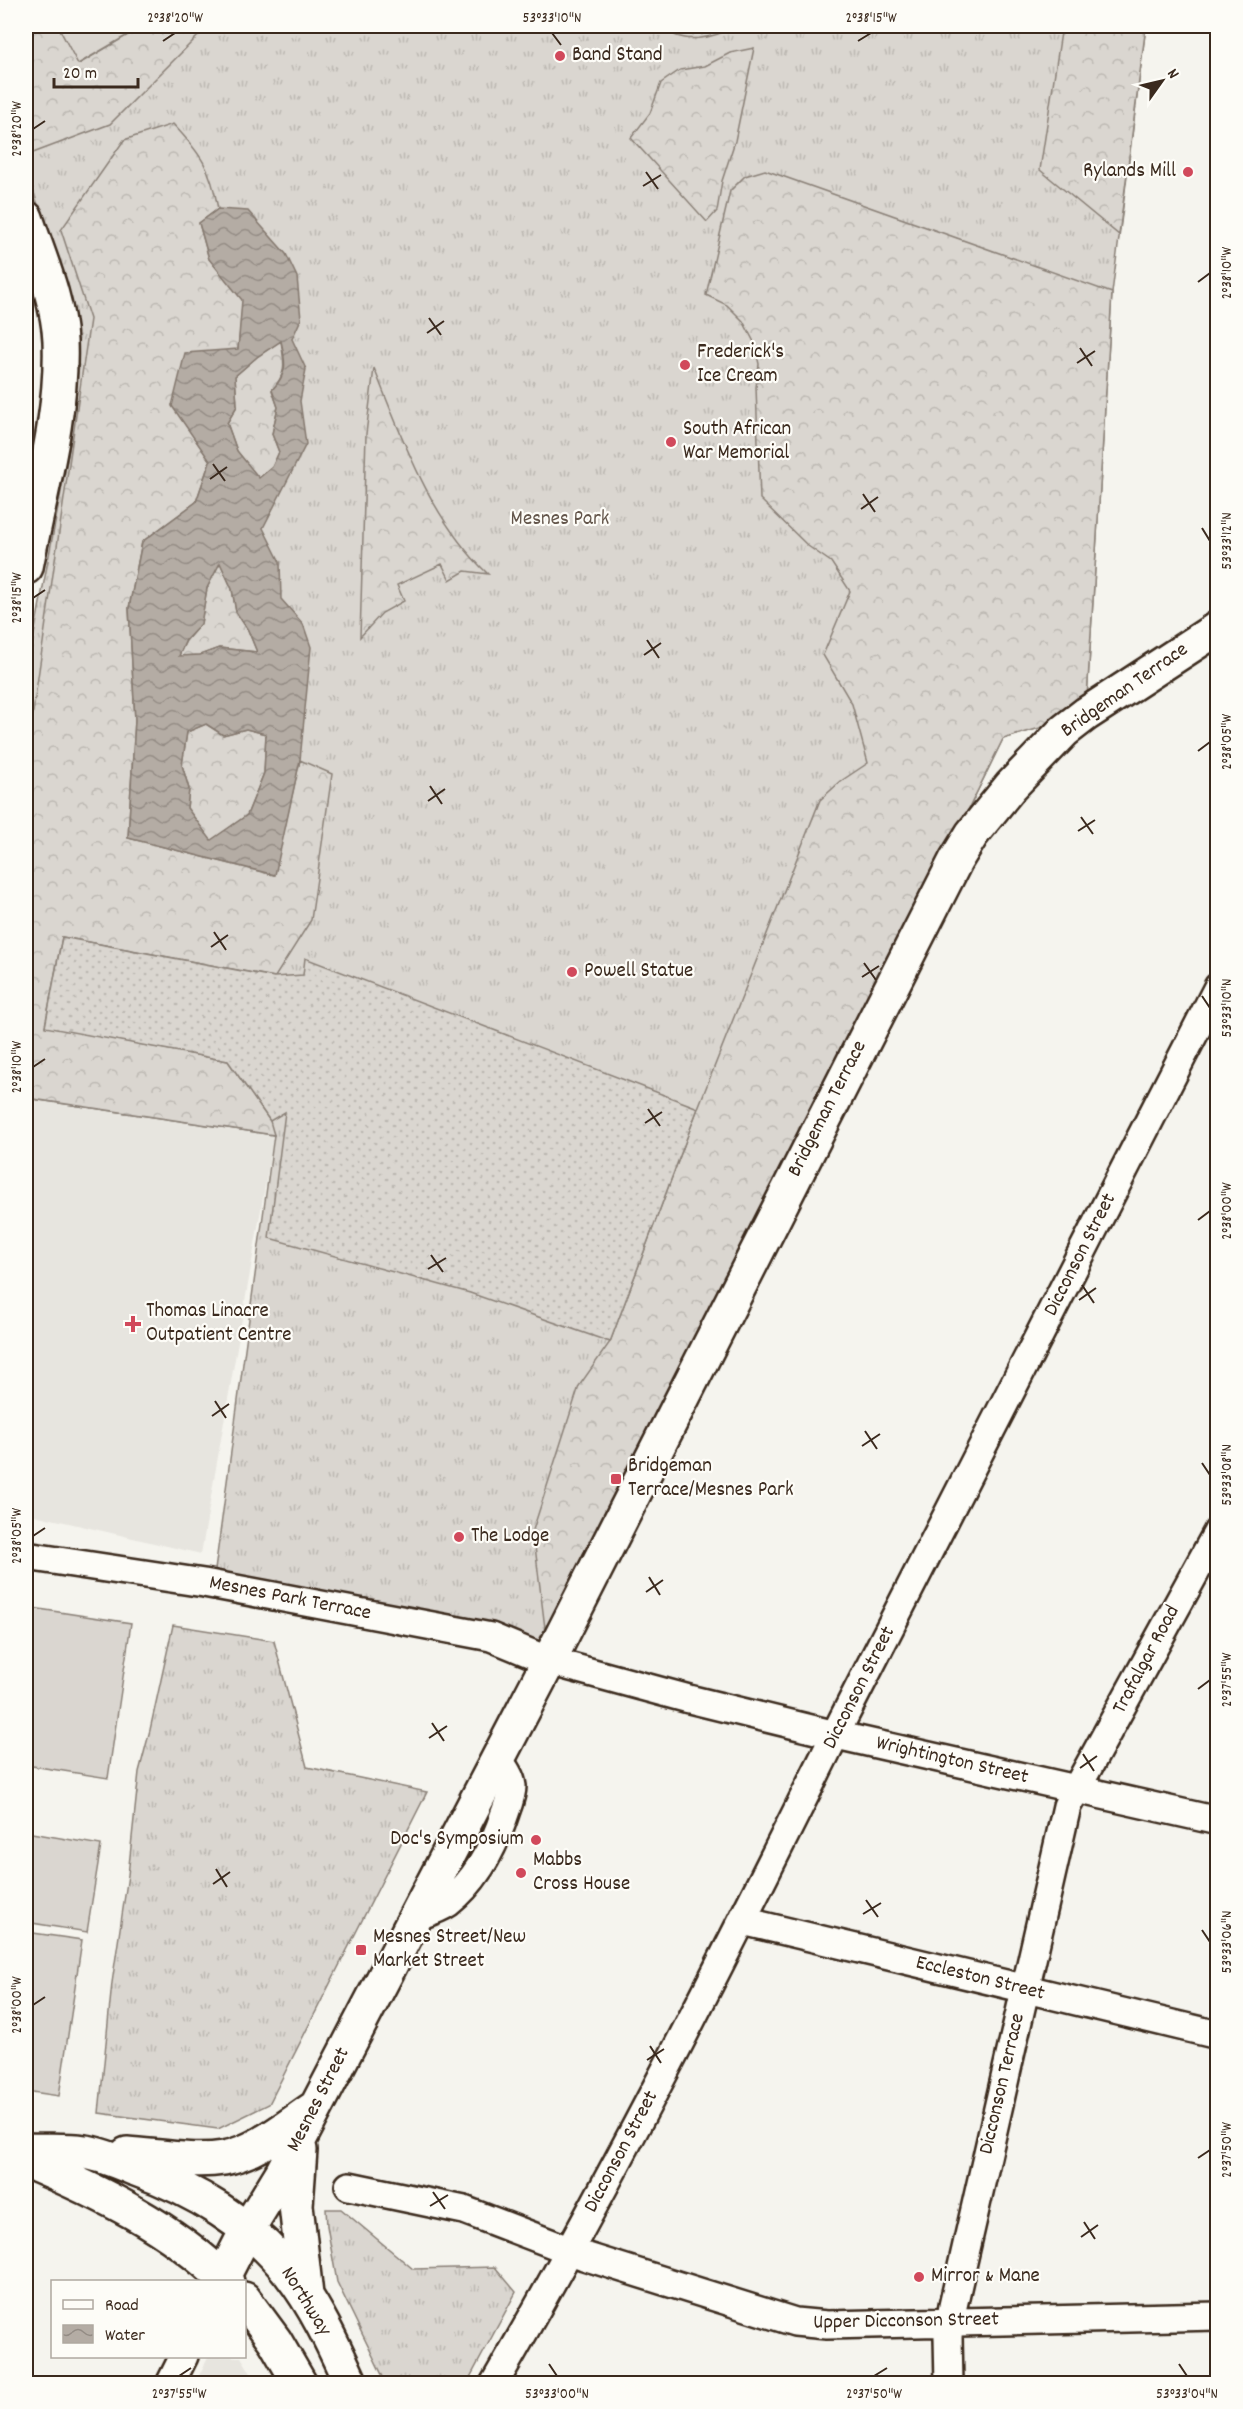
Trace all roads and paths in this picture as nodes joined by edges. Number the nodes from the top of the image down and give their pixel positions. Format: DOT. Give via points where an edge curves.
graph roads {
  1 [pos="26,218"];
  2 [pos="26,567"];
  3 [pos="1211,632"];
  4 [pos="1218,987"];
  5 [pos="1218,1531"];
  6 [pos="26,1556"];
  7 [pos="549,1661"];
  8 [pos="836,1735"];
  9 [pos="1076,1789"];
  10 [pos="1218,1821"];
  11 [pos="743,1921"];
  12 [pos="1026,1990"];
  13 [pos="1218,2035"];
  14 [pos="308,2121"];
  15 [pos="26,2150"];
  16 [pos="86,2152"];
  17 [pos="26,2161"];
  18 [pos="349,2186"];
  19 [pos="247,2230"];
  20 [pos="570,2251"];
  21 [pos="223,2280"];
  22 [pos="231,2280"];
  23 [pos="307,2297"];
  24 [pos="246,2306"];
  25 [pos="1218,2316"];
  26 [pos="950,2323"];
  27 [pos="183,2358"];
  28 [pos="170,2384"];
  29 [pos="300,2384"];
  30 [pos="351,2384"];
  31 [pos="494,2384"];
  32 [pos="949,2384"];
  1 -- 2 [label="main road" via="54,305 60,339 54,423"];
  3 -- 7 [label="main road, Bridgeman Terrace" via="1064,731 972,834 935,898"];
  4 -- 8 [label="street, Dicconson Street"];
  5 -- 9 [label="street, Trafalgar Road"];
  6 -- 7 [label="street, Mesnes Park Terrace" via="204,1583 491,1637"];
  7 -- 8 [label="street, Wrightington Street"];
  7 -- 14 [label="main road, Mesnes Street"];
  8 -- 9 [label="street, Wrightington Street"];
  8 -- 11 [label="street, Dicconson Street"];
  9 -- 10 [label="street, Wrightington Street"];
  9 -- 12 [label="street, Dicconson Terrace" via="1067,1806"];
  11 -- 12 [label="street, Eccleston Street"];
  11 -- 20 [label="street, Dicconson Street"];
  12 -- 13 [label="street, Eccleston Street"];
  12 -- 26 [label="street, Dicconson Terrace"];
  14 -- 16 [label="main road" via="225,2157"];
  14 -- 19 [label="main road, Mesnes Street"];
  14 -- 23 [label="main road" via="296,2185"];
  15 -- 16 [label="main road"];
  16 -- 19 [label="main road, Northway" via="160,2178"];
  17 -- 21 [label="main road" via="126,2208 178,2240"];
  18 -- 20 [label="street, Upper Dicconson Street" via="464,2210"];
  19 -- 22 [label="main road, Mesnes Street"];
  19 -- 23 [label="main road, Northway" via="281,2263"];
  20 -- 26 [label="street, Upper Dicconson Street" via="795,2322"];
  20 -- 31 [label="street, Dicconson Street"];
  23 -- 30 [label="main road, Northway"];
  24 -- 29 [label="main road" via="275,2341"];
  25 -- 26 [label="street, Upper Dicconson Street"];
  26 -- 32 [label="street, Dicconson Terrace"];
  27 -- 28 [label="street"];
}
